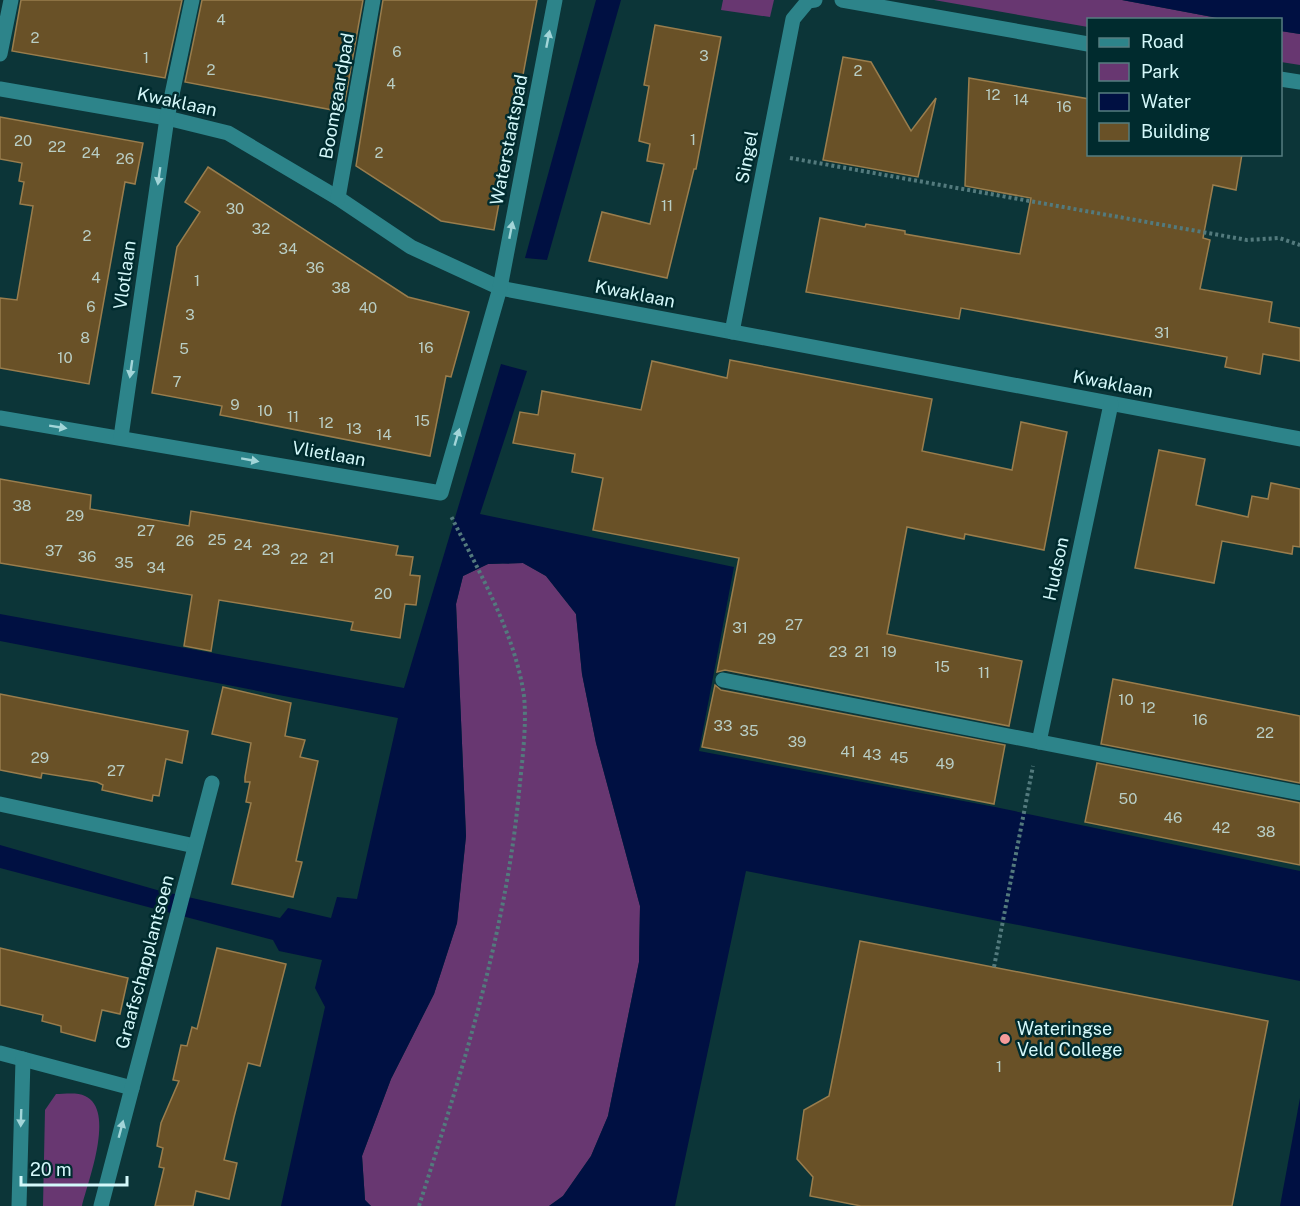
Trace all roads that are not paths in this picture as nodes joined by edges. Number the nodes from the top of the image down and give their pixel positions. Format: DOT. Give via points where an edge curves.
graph roads {
  1 [pos="11,0"];
  2 [pos="192,0"];
  3 [pos="373,0"];
  4 [pos="555,0"];
  5 [pos="815,0"];
  6 [pos="842,0"];
  7 [pos="1087,44"];
  8 [pos="0,54"];
  9 [pos="1282,78"];
  10 [pos="1300,82"];
  11 [pos="0,89"];
  12 [pos="167,118"];
  13 [pos="338,198"];
  14 [pos="500,288"];
  15 [pos="732,332"];
  16 [pos="1111,404"];
  17 [pos="0,418"];
  18 [pos="121,437"];
  19 [pos="1300,438"];
  20 [pos="723,680"];
  21 [pos="1039,742"];
  22 [pos="212,783"];
  23 [pos="1300,793"];
  24 [pos="0,804"];
  25 [pos="195,846"];
  26 [pos="0,1053"];
  27 [pos="23,1059"];
  28 [pos="132,1088"];
  29 [pos="19,1206"];
  30 [pos="101,1206"];
  1 -- 8 [label="street"];
  2 -- 12 [label="street, Vlotlaan"];
  3 -- 13 [label="street, Boomgaardpad"];
  14 -- 4 [label="street, Waterstaatspad, one-way"];
  5 -- 15 [label="street, Singel" via="808,1 793,19"];
  6 -- 7 [label="street"];
  9 -- 10 [label="street"];
  11 -- 12 [label="street, Kwaklaan"];
  12 -- 13 [label="street, Kwaklaan" via="228,133"];
  12 -- 18 [label="street, Vlotlaan, one-way"];
  13 -- 14 [label="street, Kwaklaan" via="411,247"];
  14 -- 15 [label="street, Kwaklaan"];
  18 -- 14 [label="street, Vlietlaan, one-way" via="441,493"];
  15 -- 16 [label="street, Kwaklaan"];
  16 -- 19 [label="street, Kwaklaan"];
  16 -- 21 [label="street, Hudson"];
  17 -- 18 [label="street, Vlietlaan, one-way"];
  20 -- 21 [label="street"];
  21 -- 23 [label="street"];
  22 -- 25 [label="street, Graafschapplantsoen"];
  24 -- 25 [label="street"];
  25 -- 28 [label="street, Graafschapplantsoen"];
  26 -- 27 [label="street"];
  27 -- 28 [label="street"];
  27 -- 29 [label="street, one-way"];
  30 -- 28 [label="street, Graafschapplantsoen, one-way"];
}
